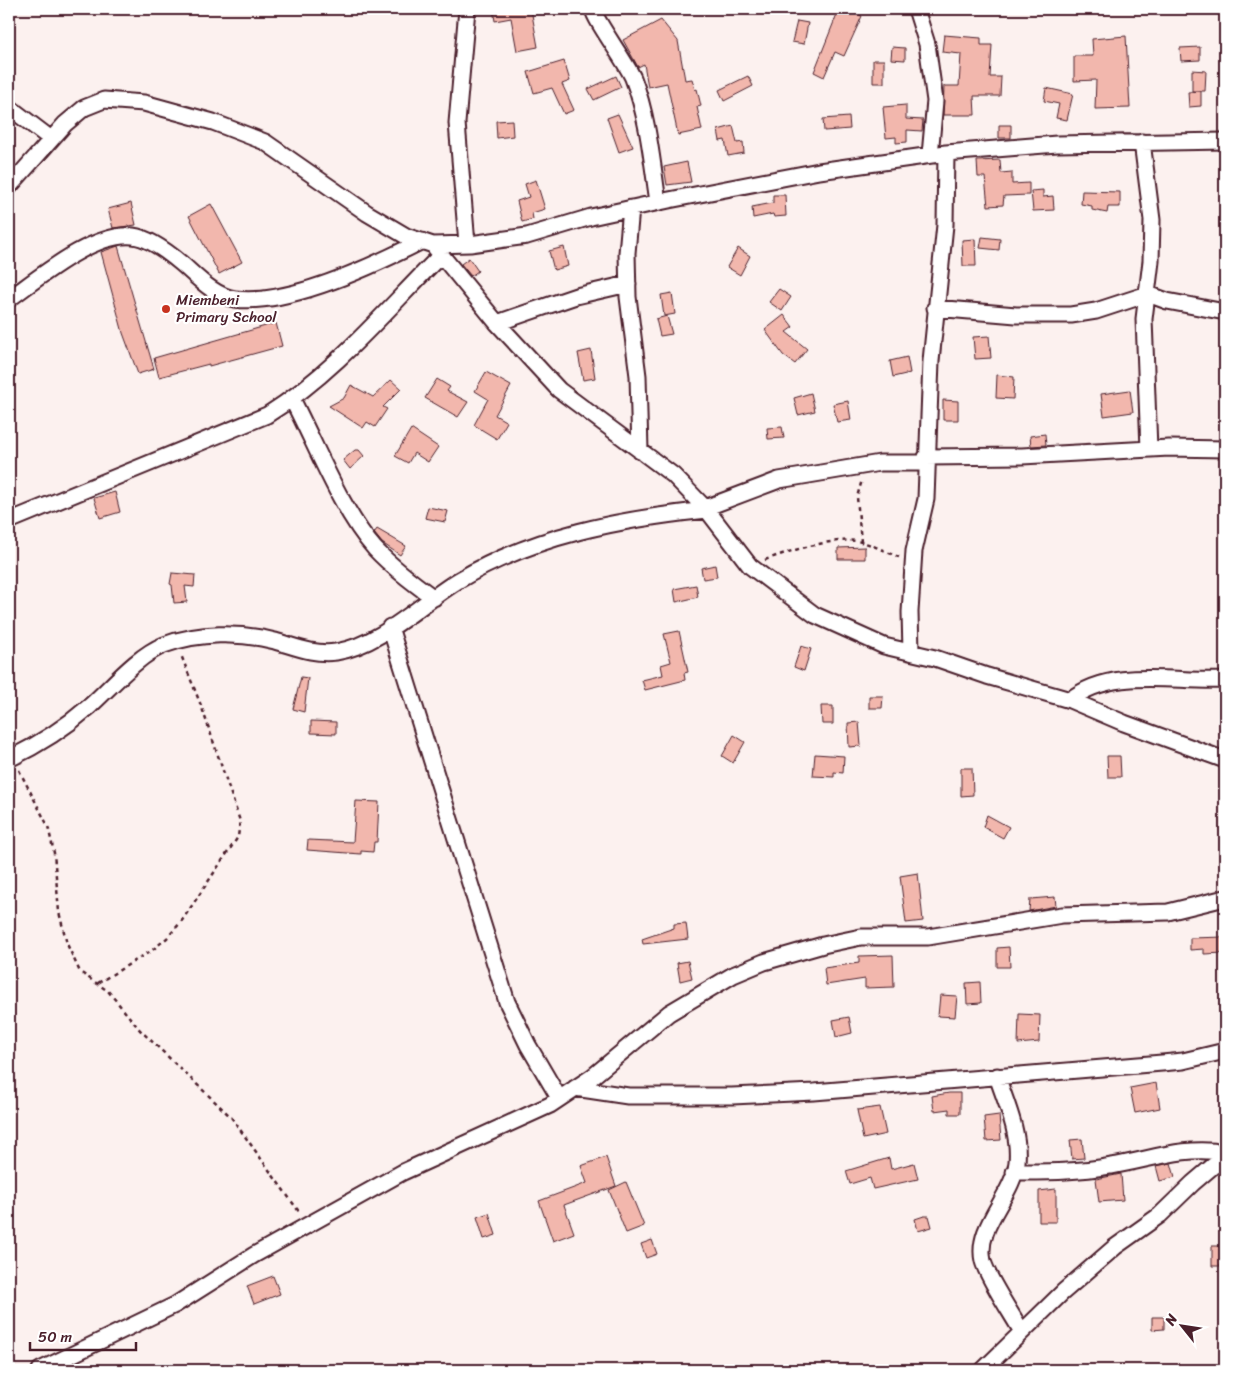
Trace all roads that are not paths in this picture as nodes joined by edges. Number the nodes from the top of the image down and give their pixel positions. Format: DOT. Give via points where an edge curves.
graph roads {
  1 [pos="467,9"];
  2 [pos="593,9"];
  3 [pos="916,9"];
  4 [pos="9,107"];
  5 [pos="51,139"];
  6 [pos="1225,141"];
  7 [pos="1142,142"];
  8 [pos="946,153"];
  9 [pos="930,155"];
  10 [pos="9,187"];
  11 [pos="658,202"];
  12 [pos="631,208"];
  13 [pos="468,244"];
  14 [pos="432,247"];
  15 [pos="628,284"];
  16 [pos="1148,294"];
  17 [pos="9,299"];
  18 [pos="935,308"];
  19 [pos="1225,312"];
  20 [pos="497,323"];
  21 [pos="292,399"];
  22 [pos="1150,449"];
  23 [pos="1225,449"];
  24 [pos="640,451"];
  25 [pos="926,460"];
  26 [pos="706,509"];
  27 [pos="9,521"];
  28 [pos="434,598"];
  29 [pos="390,627"];
  30 [pos="911,652"];
  31 [pos="1225,680"];
  32 [pos="1070,700"];
  33 [pos="11,758"];
  34 [pos="1225,760"];
  35 [pos="1225,898"];
  36 [pos="1225,1051"];
  37 [pos="997,1076"];
  38 [pos="575,1088"];
  39 [pos="559,1098"];
  40 [pos="1225,1153"];
  41 [pos="1225,1161"];
  42 [pos="1014,1172"];
  43 [pos="1022,1332"];
  44 [pos="40,1370"];
  45 [pos="983,1370"];
  1 -- 13 [label="street" via="457,123"];
  2 -- 11 [label="street" via="632,76 641,102"];
  3 -- 9 [label="street" via="927,44 935,101"];
  4 -- 5 [label="street"];
  5 -- 10 [label="street"];
  5 -- 14 [label="street" via="84,108 104,100 144,103 213,122 265,142 367,212 406,236"];
  6 -- 7 [label="street"];
  7 -- 8 [label="street" via="1058,144"];
  7 -- 16 [label="street" via="1152,220"];
  8 -- 9 [label="street"];
  8 -- 18 [label="street" via="945,225"];
  9 -- 11 [label="street" via="819,171"];
  11 -- 12 [label="street"];
  12 -- 13 [label="street" via="527,236"];
  12 -- 15 [label="street"];
  13 -- 14 [label="street"];
  14 -- 17 [label="street" via="271,299 234,299 206,286 170,254 133,236 102,241 76,252"];
  14 -- 20 [label="street"];
  14 -- 21 [label="street" via="330,369"];
  15 -- 20 [label="street" via="576,296"];
  15 -- 24 [label="street" via="638,376"];
  16 -- 18 [label="street" via="1096,311 1072,315 1016,315"];
  16 -- 19 [label="street"];
  16 -- 22 [label="street" via="1144,319"];
  18 -- 25 [label="street"];
  20 -- 24 [label="street" via="559,390"];
  21 -- 27 [label="street" via="267,415"];
  21 -- 28 [label="street" via="352,518 394,567"];
  22 -- 23 [label="street"];
  22 -- 25 [label="street"];
  24 -- 26 [label="street" via="673,475"];
  25 -- 26 [label="street" via="872,464 779,480"];
  25 -- 30 [label="street" via="926,498 914,562 910,612"];
  26 -- 28 [label="street" via="592,526 520,551 459,580"];
  26 -- 30 [label="street" via="750,566 787,596 835,626 884,646"];
  28 -- 29 [label="street"];
  29 -- 33 [label="street" via="336,652 307,652 241,635 220,634 176,642 149,652 71,722"];
  29 -- 39 [label="street" via="507,1002"];
  30 -- 32 [label="street"];
  31 -- 32 [label="street" via="1115,680 1095,684"];
  32 -- 34 [label="street"];
  35 -- 38 [label="street" via="1168,912 1062,915 928,937 861,937 823,944 733,975 669,1013"];
  36 -- 37 [label="street" via="1183,1061"];
  37 -- 38 [label="street" via="814,1092 723,1096 628,1096"];
  37 -- 42 [label="street" via="1014,1128 1017,1161"];
  38 -- 39 [label="street"];
  39 -- 44 [label="street" via="403,1172 254,1255 175,1305"];
  40 -- 42 [label="street" via="1206,1149 1064,1172"];
  41 -- 43 [label="street" via="1214,1166 1160,1215 1115,1247"];
  42 -- 43 [label="street" via="983,1237 983,1262"];
  43 -- 45 [label="street"];
}
